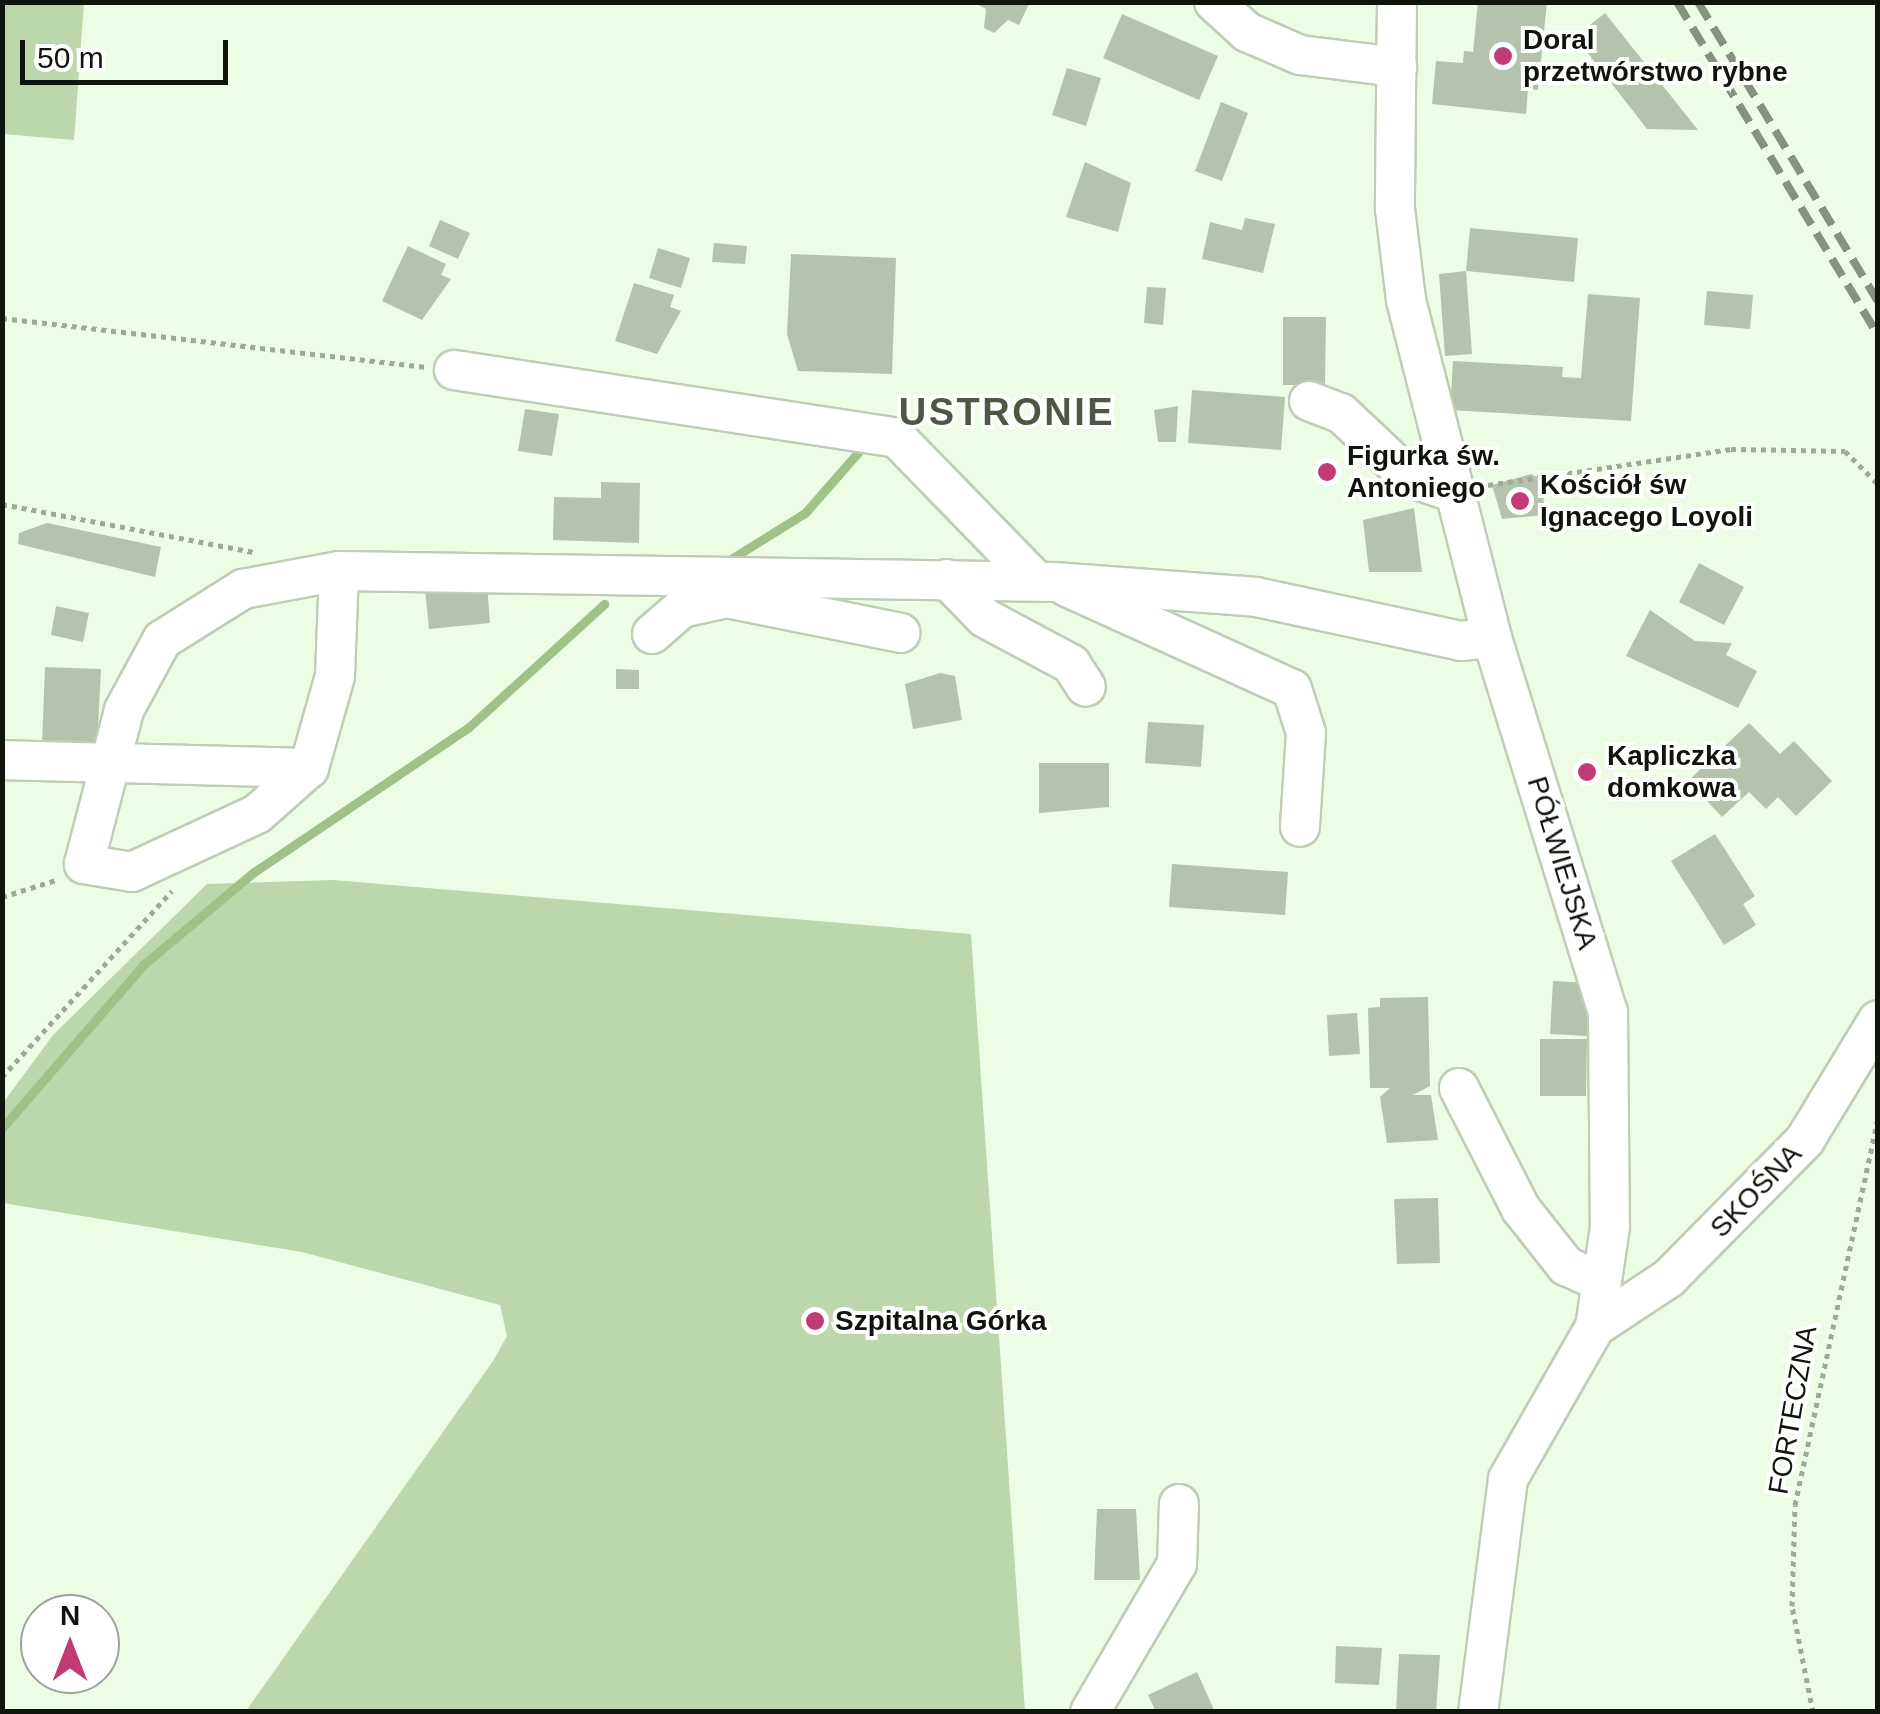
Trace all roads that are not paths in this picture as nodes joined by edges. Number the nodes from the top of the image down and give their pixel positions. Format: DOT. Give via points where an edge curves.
graph roads {
  1 [pos="1214,2"];
  2 [pos="1398,2"];
  3 [pos="1397,67"];
  4 [pos="454,370"];
  5 [pos="1308,401"];
  6 [pos="1452,492"];
  7 [pos="339,571"];
  8 [pos="947,578"];
  9 [pos="1048,582"];
  10 [pos="728,585"];
  11 [pos="902,633"];
  12 [pos="652,634"];
  13 [pos="1492,638"];
  14 [pos="1086,687"];
  15 [pos="2,760"];
  16 [pos="112,766"];
  17 [pos="308,768"];
  18 [pos="1300,827"];
  19 [pos="1878,1020"];
  20 [pos="1458,1088"];
  21 [pos="1602,1282"];
  22 [pos="1595,1327"];
  23 [pos="1179,1504"];
  24 [pos="1090,1712"];
  25 [pos="1478,1712"];
  1 -- 3 [label="street" via="1246,32 1300,55"];
  2 -- 3 [label="street, PÓŁWIEJSKA"];
  3 -- 6 [label="street, PÓŁWIEJSKA" via="1396,210 1406,300"];
  4 -- 9 [label="street" via="897,438"];
  5 -- 6 [label="street" via="1353,423 1409,477"];
  6 -- 13 [label="street, PÓŁWIEJSKA"];
  7 -- 10 [label="street"];
  7 -- 16 [label="street" via="243,589 162,640 124,710"];
  7 -- 17 [label="street" via="335,676"];
  8 -- 9 [label="street"];
  8 -- 10 [label="street"];
  8 -- 14 [label="street" via="985,618 1071,664"];
  9 -- 13 [label="street" via="1256,597 1461,641"];
  9 -- 18 [label="street" via="1292,689 1306,733"];
  10 -- 11 [label="street"];
  10 -- 12 [label="street" via="682,608"];
  13 -- 21 [label="street, PÓŁWIEJSKA" via="1608,1012 1614,1126"];
  15 -- 16 [label="street"];
  16 -- 17 [label="street"];
  16 -- 17 [label="street" via="84,864 132,872 257,814"];
  19 -- 22 [label="street, SKOŚNA" via="1804,1140 1669,1278"];
  20 -- 21 [label="street" via="1521,1209 1566,1266"];
  21 -- 22 [label="street, PÓŁWIEJSKA"];
  22 -- 25 [label="street, PÓŁWIEJSKA" via="1508,1479"];
  23 -- 24 [label="street" via="1176,1564"];
}
